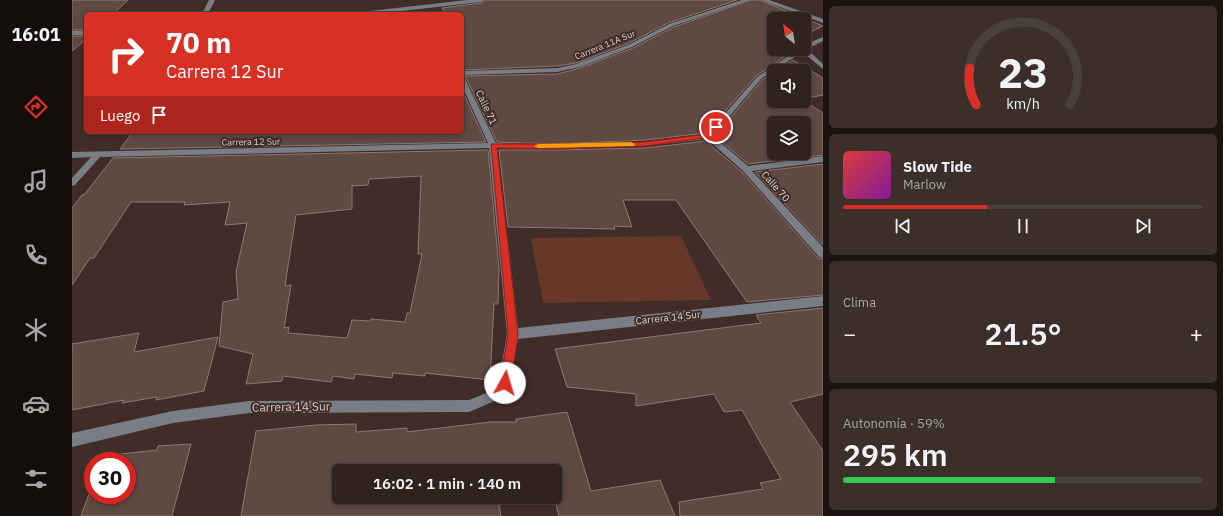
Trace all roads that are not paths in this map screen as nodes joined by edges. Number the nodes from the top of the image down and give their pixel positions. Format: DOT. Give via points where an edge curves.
graph roads {
  1 [pos="212,0"];
  2 [pos="413,0"];
  3 [pos="480,0"];
  4 [pos="747,0"];
  5 [pos="764,0"];
  6 [pos="420,8"];
  7 [pos="206,12"];
  8 [pos="381,12"];
  9 [pos="423,12"];
  10 [pos="823,21"];
  11 [pos="72,33"];
  12 [pos="84,33"];
  13 [pos="823,39"];
  14 [pos="811,45"];
  15 [pos="792,56"];
  16 [pos="810,56"];
  17 [pos="823,67"];
  18 [pos="464,73"];
  19 [pos="464,83"];
  20 [pos="709,136"];
  21 [pos="493,145"];
  22 [pos="72,155"];
  23 [pos="97,156"];
  24 [pos="823,159"];
  25 [pos="746,169"];
  26 [pos="72,183"];
  27 [pos="823,254"];
  28 [pos="823,301"];
  29 [pos="513,334"];
  30 [pos="505,383"];
  31 [pos="72,440"];
  1 -- 7 [label="street"];
  2 -- 6 [label="street"];
  3 -- 6 [label="street"];
  4 -- 18 [label="street, Carrera 11A Sur" via="671,25 630,46 578,66 557,70"];
  5 -- 10 [label="street"];
  6 -- 8 [label="street"];
  6 -- 9 [label="street"];
  11 -- 12 [label="street"];
  13 -- 14 [label="street"];
  15 -- 20 [label="street" via="759,78"];
  16 -- 17 [label="street"];
  19 -- 21 [label="street, Calle 71"];
  20 -- 21 [label="street, Carrera 12 Sur" via="645,144"];
  20 -- 25 [label="street, Calle 70"];
  21 -- 23 [label="street, Carrera 12 Sur"];
  21 -- 29 [label="street, Calle 71"];
  22 -- 23 [label="street, Carrera 12 Sur"];
  23 -- 26 [label="street"];
  24 -- 25 [label="street"];
  25 -- 27 [label="street, Calle 70"];
  28 -- 29 [label="street, Carrera 14 Sur"];
  29 -- 30 [label="street, Calle 71"];
  30 -- 31 [label="street, Carrera 14 Sur" via="493,396 469,406 249,407 173,417"];
}
